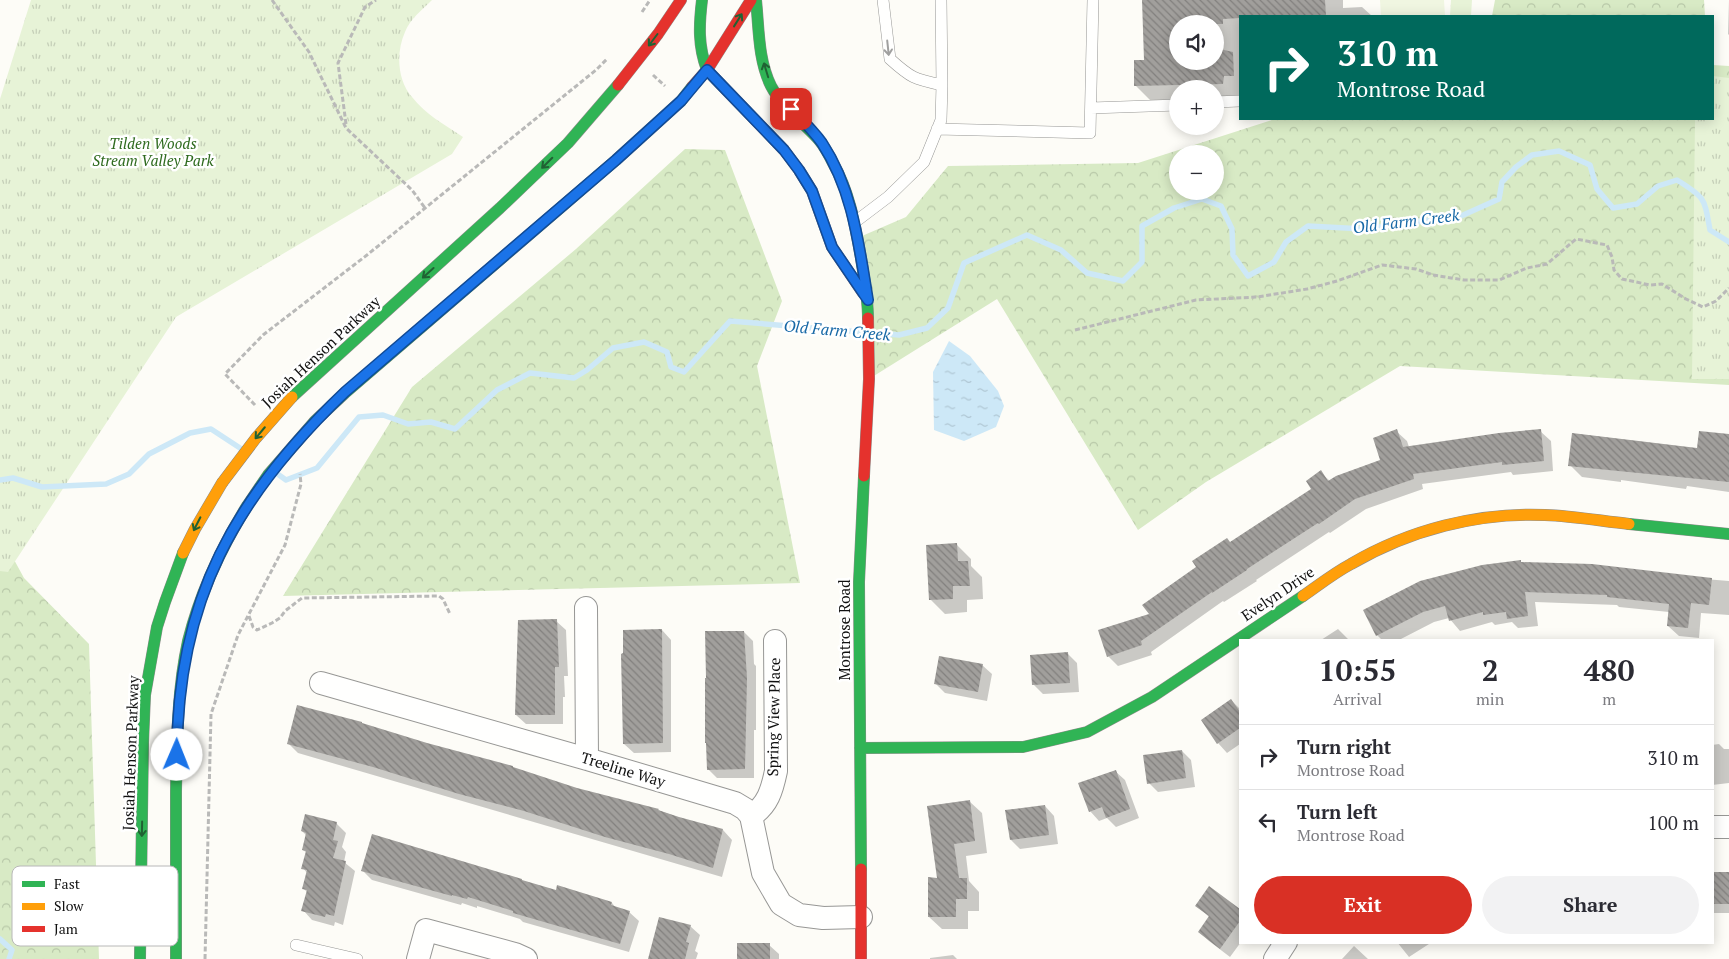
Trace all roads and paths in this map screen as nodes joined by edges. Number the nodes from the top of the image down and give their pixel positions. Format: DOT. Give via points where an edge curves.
graph roads {
  1 [pos="272,0"];
  2 [pos="376,0"];
  3 [pos="650,0"];
  4 [pos="681,0"];
  5 [pos="702,0"];
  6 [pos="751,0"];
  7 [pos="756,0"];
  8 [pos="883,0"];
  9 [pos="941,0"];
  10 [pos="1093,0"];
  11 [pos="640,15"];
  12 [pos="608,58"];
  13 [pos="647,70"];
  14 [pos="707,70"];
  15 [pos="942,85"];
  16 [pos="670,90"];
  17 [pos="1239,101"];
  18 [pos="1224,102"];
  19 [pos="1169,105"];
  20 [pos="1091,108"];
  21 [pos="346,128"];
  22 [pos="937,130"];
  23 [pos="425,208"];
  24 [pos="855,222"];
  25 [pos="1729,288"];
  26 [pos="868,300"];
  27 [pos="1075,330"];
  28 [pos="258,409"];
  29 [pos="301,484"];
  30 [pos="1729,534"];
  31 [pos="586,608"];
  32 [pos="450,614"];
  33 [pos="249,615"];
  34 [pos="775,641"];
  35 [pos="321,683"];
  36 [pos="860,748"];
  37 [pos="587,759"];
  38 [pos="752,816"];
  39 [pos="1714,827"];
  40 [pos="1729,828"];
  41 [pos="142,866"];
  42 [pos="176,866"];
  43 [pos="861,917"];
  44 [pos="296,944"];
  45 [pos="1285,944"];
  46 [pos="140,946"];
  47 [pos="176,946"];
  48 [pos="518,958"];
  49 [pos="140,959"];
  50 [pos="176,959"];
  51 [pos="205,959"];
  52 [pos="357,959"];
  53 [pos="418,959"];
  54 [pos="861,959"];
  55 [pos="1274,959"];
  1 -- 21 [label="path" via="309,52"];
  2 -- 21 [label="path" via="365,7 338,63"];
  3 -- 11 [label="path"];
  4 -- 41 [label="main road, Josiah Henson Parkway, one-way, bridge" via="632,68 568,143 292,397 256,438 205,508 181,557 161,613 150,666 144,728"];
  5 -- 14 [label="main road" via="699,42 700,55"];
  14 -- 6 [label="main road, one-way"];
  24 -- 7 [label="main road, Montrose Road, one-way" via="846,190 821,142 778,96 766,74"];
  8 -- 15 [label="lane, one-way" via="890,59 910,76"];
  9 -- 15 [label="lane"];
  10 -- 20 [label="lane"];
  12 -- 23 [label="path"];
  13 -- 16 [label="path"];
  14 -- 26 [label="main road" via="799,170 812,191 832,247"];
  14 -- 42 [label="main road, bridge" via="681,101 616,160 345,392 268,475 247,506 220,551 200,603 184,662 177,742"];
  15 -- 22 [label="lane" via="941,120"];
  17 -- 18 [label="lane"];
  19 -- 20 [label="lane"];
  20 -- 22 [label="lane" via="1090,133"];
  21 -- 23 [label="path" via="412,190"];
  22 -- 24 [label="lane" via="924,162 888,197"];
  23 -- 28 [label="path" via="263,335 225,374"];
  24 -- 26 [label="main road, Montrose Road"];
  25 -- 27 [label="path" via="1716,301 1703,307 1662,284 1622,279 1614,270 1607,245 1576,239 1547,264 1498,280 1464,280 1382,265 1307,289 1257,297 1196,300"];
  26 -- 36 [label="main road, Montrose Road" via="869,380 859,582"];
  29 -- 33 [label="path" via="285,545"];
  30 -- 36 [label="main road, Evelyn Drive" via="1545,515 1496,516 1444,525 1387,544 1350,564 1152,697 1087,732 1023,747"];
  31 -- 37 [label="street"];
  32 -- 33 [label="path" via="440,596 302,598 280,618 257,630"];
  33 -- 51 [label="path" via="238,635 211,714"];
  34 -- 38 [label="street, Spring View Place" via="776,771 766,803"];
  35 -- 37 [label="street, Treeline Way"];
  36 -- 43 [label="main road, Montrose Road"];
  37 -- 38 [label="street, Treeline Way" via="736,803"];
  38 -- 43 [label="street" via="763,873 781,904 799,915"];
  39 -- 40 [label="street"];
  43 -- 54 [label="main road, Montrose Road"];
  44 -- 52 [label="lane"];
  45 -- 55 [label="street"];
  46 -- 49 [label="main road, Josiah Henson Parkway, one-way, bridge"];
  47 -- 50 [label="main road, bridge"];
  48 -- 53 [label="street" via="426,930"];
}
